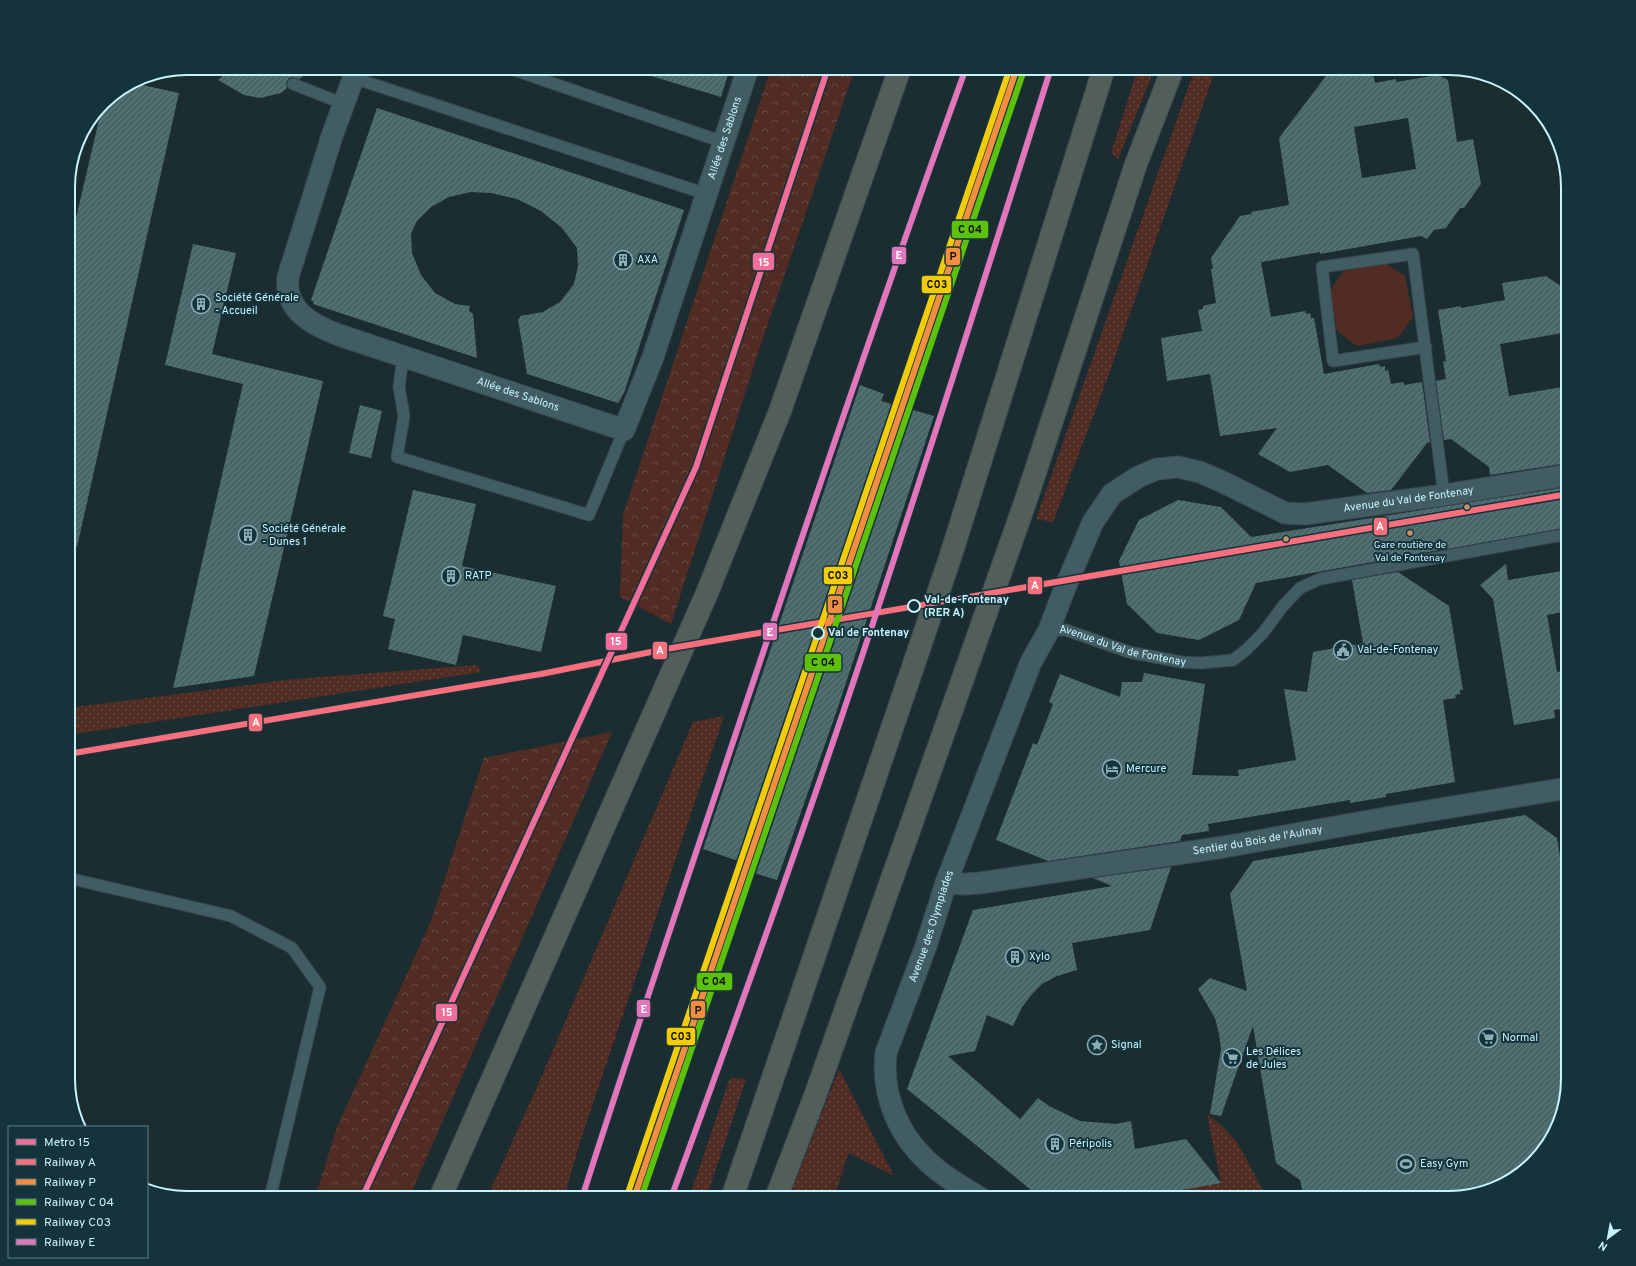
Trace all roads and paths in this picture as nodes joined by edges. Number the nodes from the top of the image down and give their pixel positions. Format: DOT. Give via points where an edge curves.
graph roads {
  1 [pos="355,75"];
  2 [pos="362,75"];
  3 [pos="528,75"];
  4 [pos="746,75"];
  5 [pos="898,75"];
  6 [pos="1102,75"];
  7 [pos="1170,75"];
  8 [pos="293,84"];
  9 [pos="344,104"];
  10 [pos="723,142"];
  11 [pos="706,194"];
  12 [pos="1426,348"];
  13 [pos="403,357"];
  14 [pos="624,430"];
  15 [pos="1561,476"];
  16 [pos="1444,495"];
  17 [pos="1561,535"];
  18 [pos="1049,630"];
  19 [pos="1561,789"];
  20 [pos="75,880"];
  21 [pos="946,883"];
  22 [pos="272,1191"];
  23 [pos="443,1191"];
  24 [pos="734,1191"];
  25 [pos="779,1191"];
  26 [pos="969,1191"];
  1 -- 9 [label="street, Allée des Sablons"];
  2 -- 11 [label="lane"];
  3 -- 10 [label="lane"];
  4 -- 10 [label="street, Allée des Sablons"];
  5 -- 23 [label="highway" via="780,411 707,593"];
  6 -- 24 [label="highway" via="950,558"];
  7 -- 25 [label="highway" via="1136,164 994,592 821,1081"];
  8 -- 9 [label="lane"];
  9 -- 13 [label="street, Allée des Sablons" via="296,249 288,277 288,294 299,312 310,322"];
  10 -- 11 [label="street, Allée des Sablons"];
  11 -- 14 [label="street, Allée des Sablons" via="653,357"];
  12 -- 12 [label="lane" via="1413,254 1322,267 1333,362"];
  12 -- 16 [label="lane"];
  13 -- 14 [label="street, Allée des Sablons"];
  13 -- 14 [label="lane" via="399,387 404,416 397,457 589,515"];
  15 -- 16 [label="street, Avenue du Val de Fontenay"];
  16 -- 18 [label="street, Avenue du Val de Fontenay" via="1295,514 1273,508 1200,472 1178,467 1157,469 1120,488 1104,503 1093,522"];
  17 -- 18 [label="lane, Avenue du Val de Fontenay" via="1320,579 1300,588 1263,633 1233,660 1181,662 1129,652 1066,630"];
  18 -- 21 [label="street, Avenue des Olympiades" via="1031,662"];
  19 -- 21 [label="street, Sentier du Bois de l'Aulnay" via="1224,847 980,883"];
  20 -- 22 [label="lane" via="231,916 292,948 320,987"];
  21 -- 26 [label="street, Avenue des Olympiades" via="926,946 886,1053 886,1083 898,1123 920,1154 934,1168"];
}
